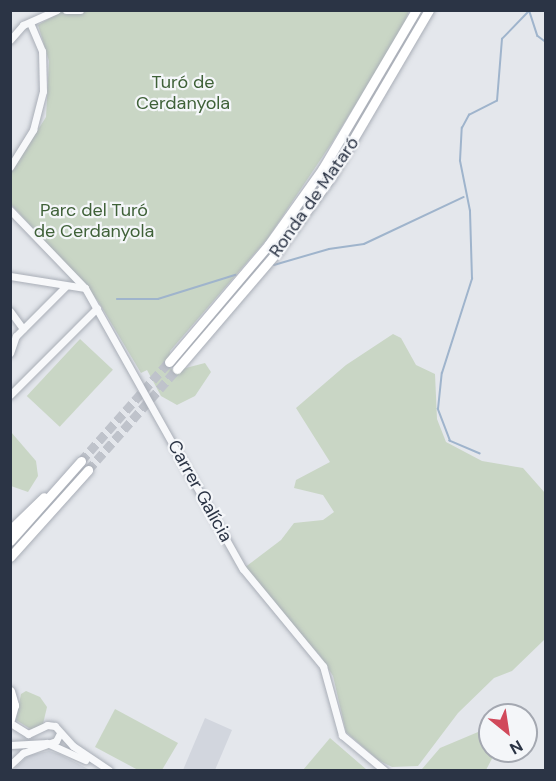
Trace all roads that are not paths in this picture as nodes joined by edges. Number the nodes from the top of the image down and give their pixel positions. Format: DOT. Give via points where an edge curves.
graph roads {
  1 [pos="57,10"];
  2 [pos="66,10"];
  3 [pos="80,10"];
  4 [pos="415,10"];
  5 [pos="429,10"];
  6 [pos="30,23"];
  7 [pos="10,40"];
  8 [pos="10,167"];
  9 [pos="10,210"];
  10 [pos="10,276"];
  11 [pos="66,286"];
  12 [pos="85,288"];
  13 [pos="97,308"];
  14 [pos="10,311"];
  15 [pos="23,328"];
  16 [pos="10,353"];
  17 [pos="169,362"];
  18 [pos="177,369"];
  19 [pos="10,395"];
  20 [pos="81,461"];
  21 [pos="88,470"];
  22 [pos="66,478"];
  23 [pos="62,500"];
  24 [pos="10,530"];
  25 [pos="10,541"];
  26 [pos="10,557"];
  27 [pos="10,565"];
  28 [pos="10,691"];
  29 [pos="11,721"];
  30 [pos="60,734"];
  31 [pos="10,736"];
  32 [pos="50,744"];
  33 [pos="10,746"];
  34 [pos="10,765"];
  35 [pos="101,771"];
  36 [pos="109,771"];
  37 [pos="384,771"];
  1 -- 6 [label="street"];
  2 -- 3 [label="street"];
  4 -- 17 [label="highway, Ronda de Mataró" via="359,112 269,244"];
  5 -- 18 [label="highway, Ronda de Mataró" via="331,177 277,252"];
  6 -- 7 [label="street" via="23,25"];
  6 -- 8 [label="street" via="42,51 43,91 33,130"];
  9 -- 12 [label="street, Carrer Galícia"];
  10 -- 11 [label="street"];
  11 -- 12 [label="street"];
  11 -- 15 [label="street"];
  12 -- 13 [label="street, Carrer Galícia"];
  13 -- 19 [label="street"];
  13 -- 37 [label="street, Carrer Galícia" via="243,569 323,666 342,735"];
  14 -- 15 [label="street"];
  15 -- 16 [label="street"];
  20 -- 22 [label="highway"];
  21 -- 23 [label="highway"];
  22 -- 24 [label="highway"];
  22 -- 25 [label="highway"];
  23 -- 26 [label="highway"];
  23 -- 27 [label="highway"];
  28 -- 29 [label="highway" via="14,705"];
  29 -- 30 [label="street" via="28,734 53,725"];
  29 -- 31 [label="street"];
  30 -- 32 [label="street"];
  30 -- 36 [label="street"];
  32 -- 33 [label="street"];
  32 -- 34 [label="street" via="23,753"];
  32 -- 35 [label="street"];
}
